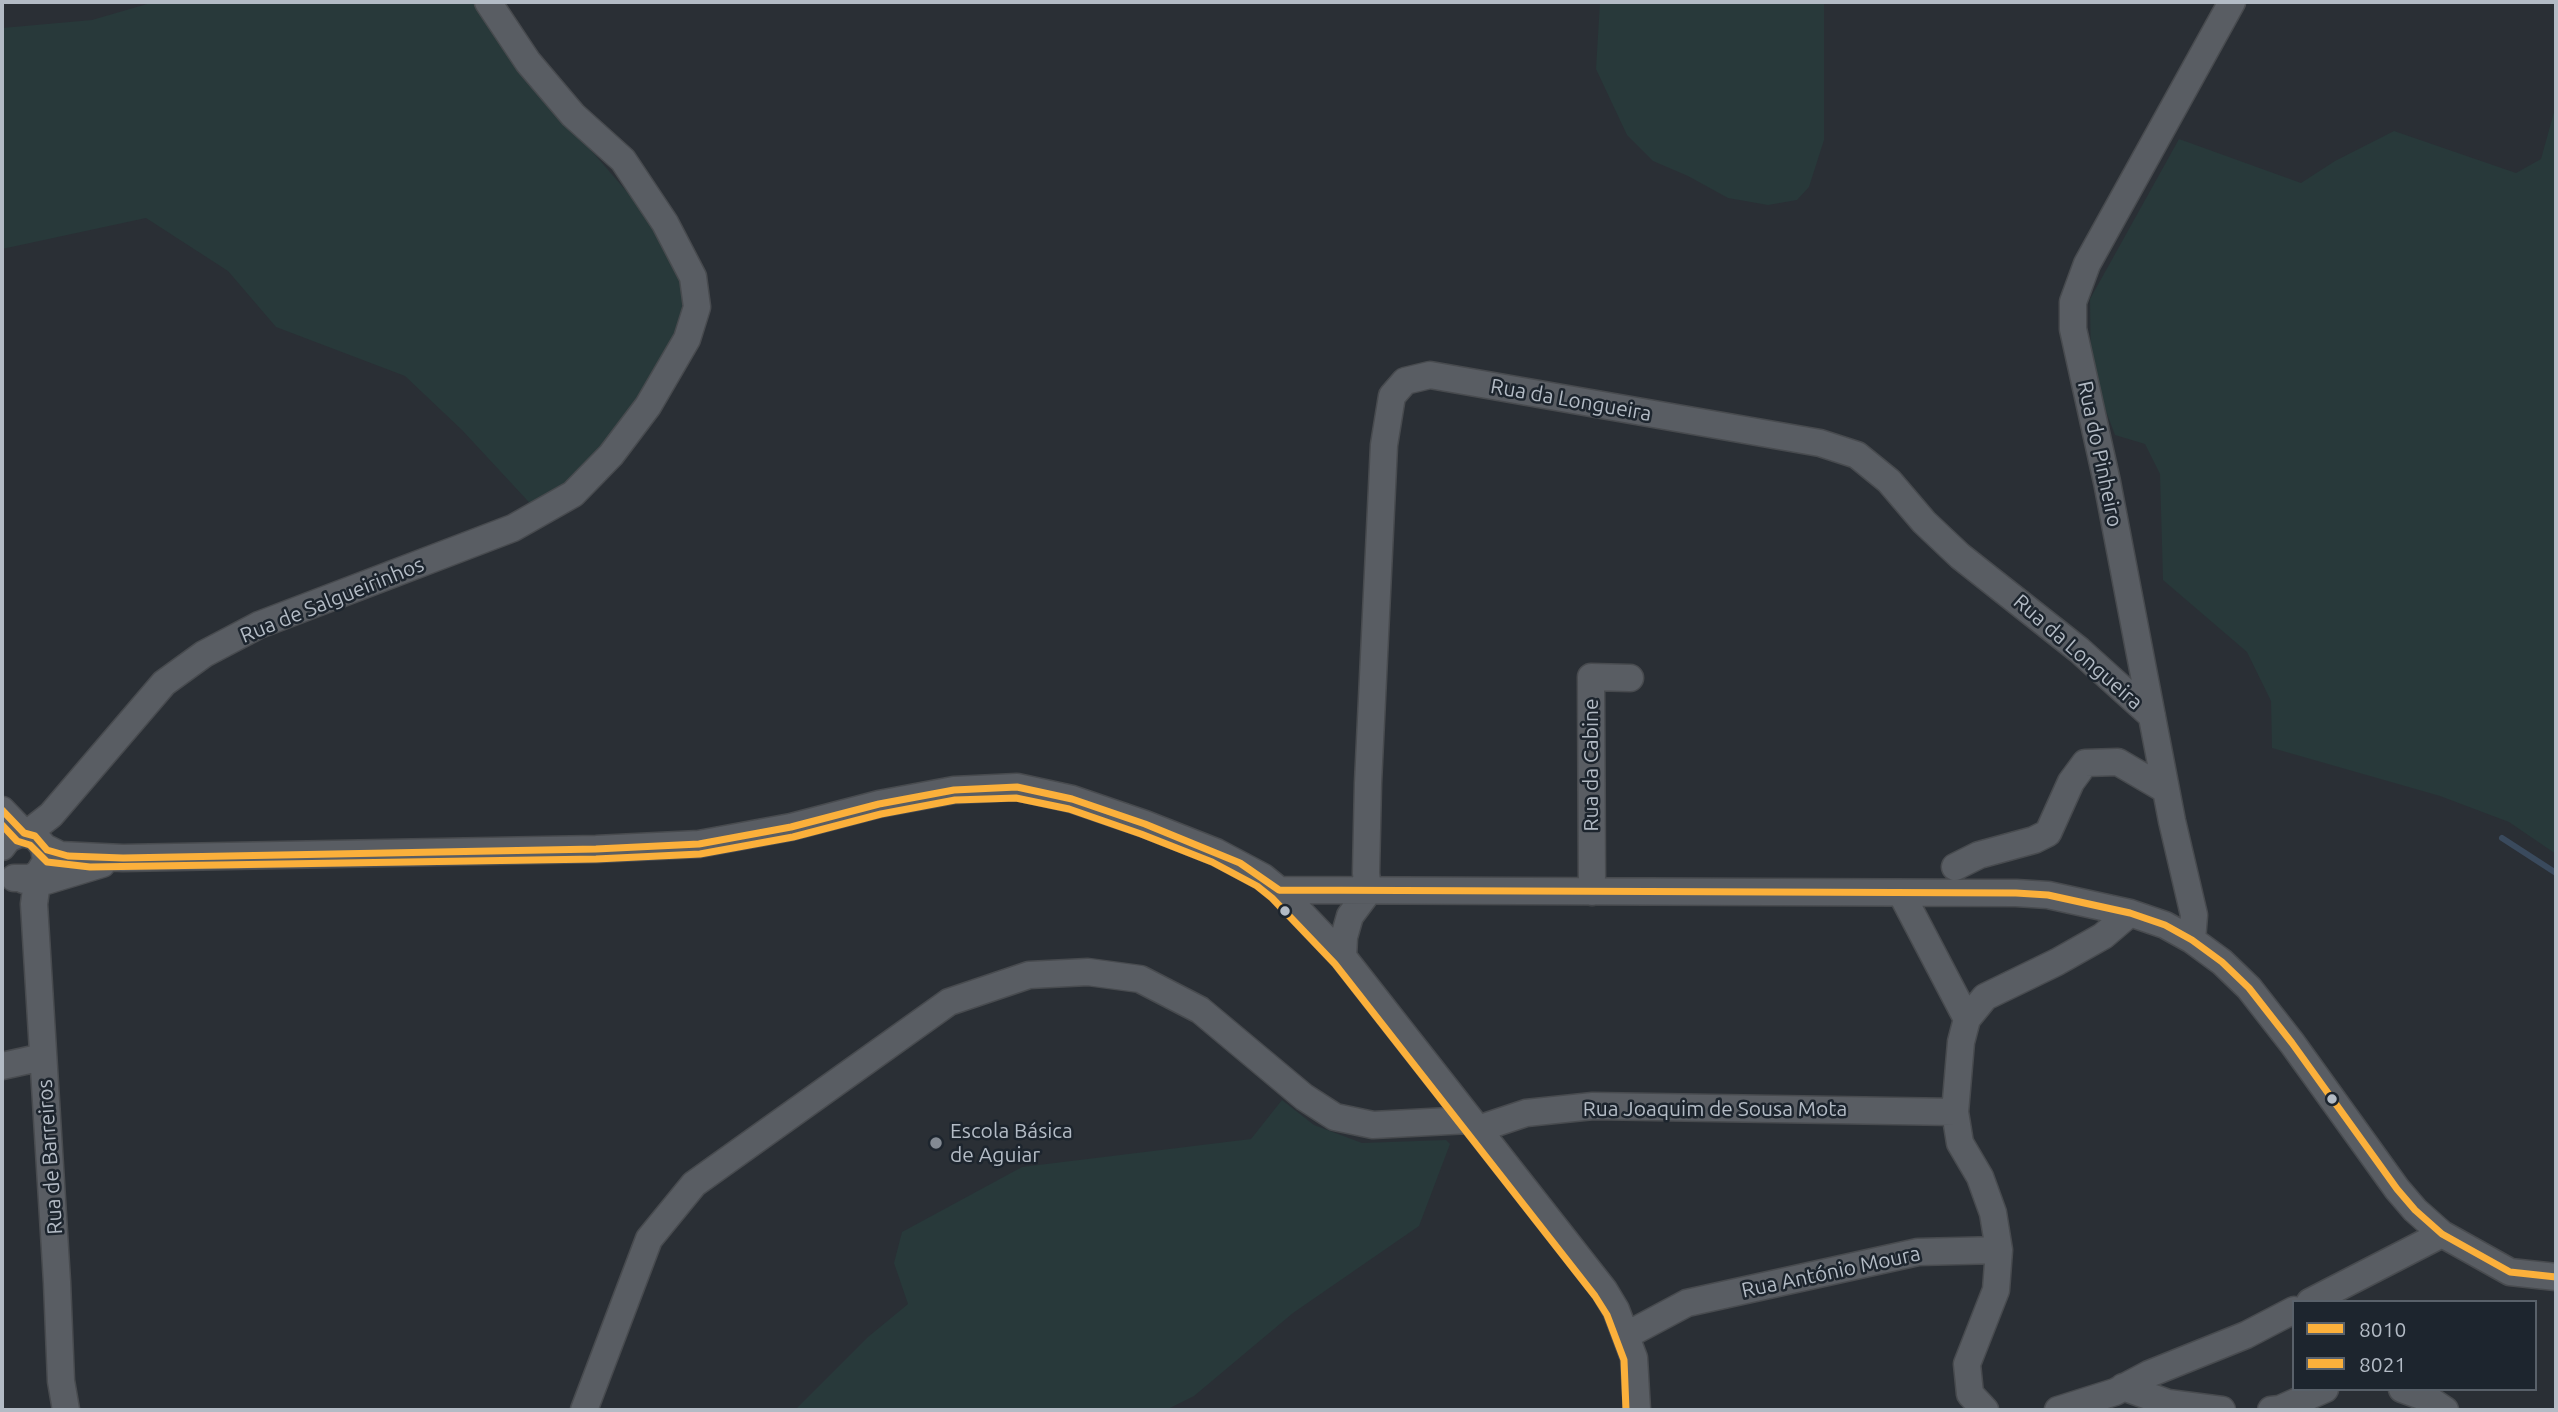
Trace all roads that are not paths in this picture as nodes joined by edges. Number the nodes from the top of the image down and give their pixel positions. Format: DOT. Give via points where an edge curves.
graph roads {
  1 [pos="488,2"];
  2 [pos="2232,2"];
  3 [pos="1630,678"];
  4 [pos="2152,716"];
  5 [pos="2166,790"];
  6 [pos="2,811"];
  7 [pos="27,861"];
  8 [pos="1955,867"];
  9 [pos="1279,890"];
  10 [pos="1368,892"];
  11 [pos="1592,892"];
  12 [pos="1901,893"];
  13 [pos="2130,913"];
  14 [pos="2192,940"];
  15 [pos="1343,957"];
  16 [pos="1967,1018"];
  17 [pos="43,1058"];
  18 [pos="2,1066"];
  19 [pos="1955,1112"];
  20 [pos="1474,1125"];
  21 [pos="2442,1234"];
  22 [pos="1999,1250"];
  23 [pos="2556,1277"];
  24 [pos="2314,1300"];
  25 [pos="2292,1311"];
  26 [pos="1627,1335"];
  27 [pos="2320,1391"];
  28 [pos="2408,1391"];
  29 [pos="2125,1399"];
  30 [pos="66,1410"];
  31 [pos="584,1410"];
  32 [pos="1637,1410"];
  33 [pos="1985,1410"];
  34 [pos="2058,1410"];
  35 [pos="2222,1410"];
  36 [pos="2270,1410"];
  37 [pos="2445,1410"];
  1 -- 7 [label="street, Rua de Salgueirinhos" via="528,62 565,106 623,160 665,223 694,277 697,307 687,339 648,406 611,455 573,494 513,528 259,625 204,654 164,683 51,815"];
  2 -- 4 [label="street, Rua do Pinheiro" via="2087,264 2074,302 2073,330"];
  3 -- 11 [label="street, Rua da Cabine" via="1591,677"];
  4 -- 5 [label="street, Rua do Pinheiro"];
  4 -- 10 [label="street, Rua da Longueira" via="2079,650 1959,556 1889,481 1857,455 1819,443 1430,374 1405,381 1392,396 1384,445 1368,783"];
  5 -- 8 [label="street" via="2118,762 2085,763 2048,833"];
  5 -- 14 [label="street, Rua do Pinheiro" via="2194,915"];
  6 -- 7 [label="street"];
  7 -- 9 [label="street" via="52,853 123,858 699,844 954,790 1017,787 1072,799 1145,824 1240,863"];
  7 -- 17 [label="street, Rua de Barreiros"];
  9 -- 10 [label="street"];
  9 -- 15 [label="street"];
  10 -- 11 [label="street"];
  10 -- 15 [label="street" via="1350,916"];
  11 -- 12 [label="street"];
  12 -- 13 [label="street" via="2048,895"];
  12 -- 16 [label="street"];
  13 -- 14 [label="street"];
  13 -- 16 [label="street" via="2103,936 1985,997"];
  14 -- 21 [label="street" via="2249,988 2397,1189"];
  15 -- 20 [label="street"];
  16 -- 19 [label="street"];
  17 -- 18 [label="street"];
  17 -- 30 [label="street, Rua de Barreiros"];
  19 -- 20 [label="street, Rua Joaquim de Sousa Mota" via="1593,1106 1526,1113"];
  19 -- 22 [label="street" via="1960,1143 1980,1177 1993,1213"];
  20 -- 26 [label="street" via="1604,1290"];
  20 -- 31 [label="street, Rua Joaquim de Sousa Mota" via="1373,1125 1335,1117 1304,1097 1200,1010 1140,979 1088,972 1029,975 948,1002 694,1184 649,1239"];
  21 -- 23 [label="street" via="2511,1272"];
  21 -- 24 [label="street"];
  22 -- 26 [label="street, Rua António Moura" via="1918,1252 1687,1303"];
  22 -- 33 [label="street" via="1996,1290 1967,1364 1970,1394"];
  25 -- 29 [label="street" via="2149,1374"];
  26 -- 32 [label="street" via="1634,1358"];
  27 -- 36 [label="street"];
  28 -- 37 [label="street"];
  29 -- 34 [label="street"];
  29 -- 35 [label="street"];
}
